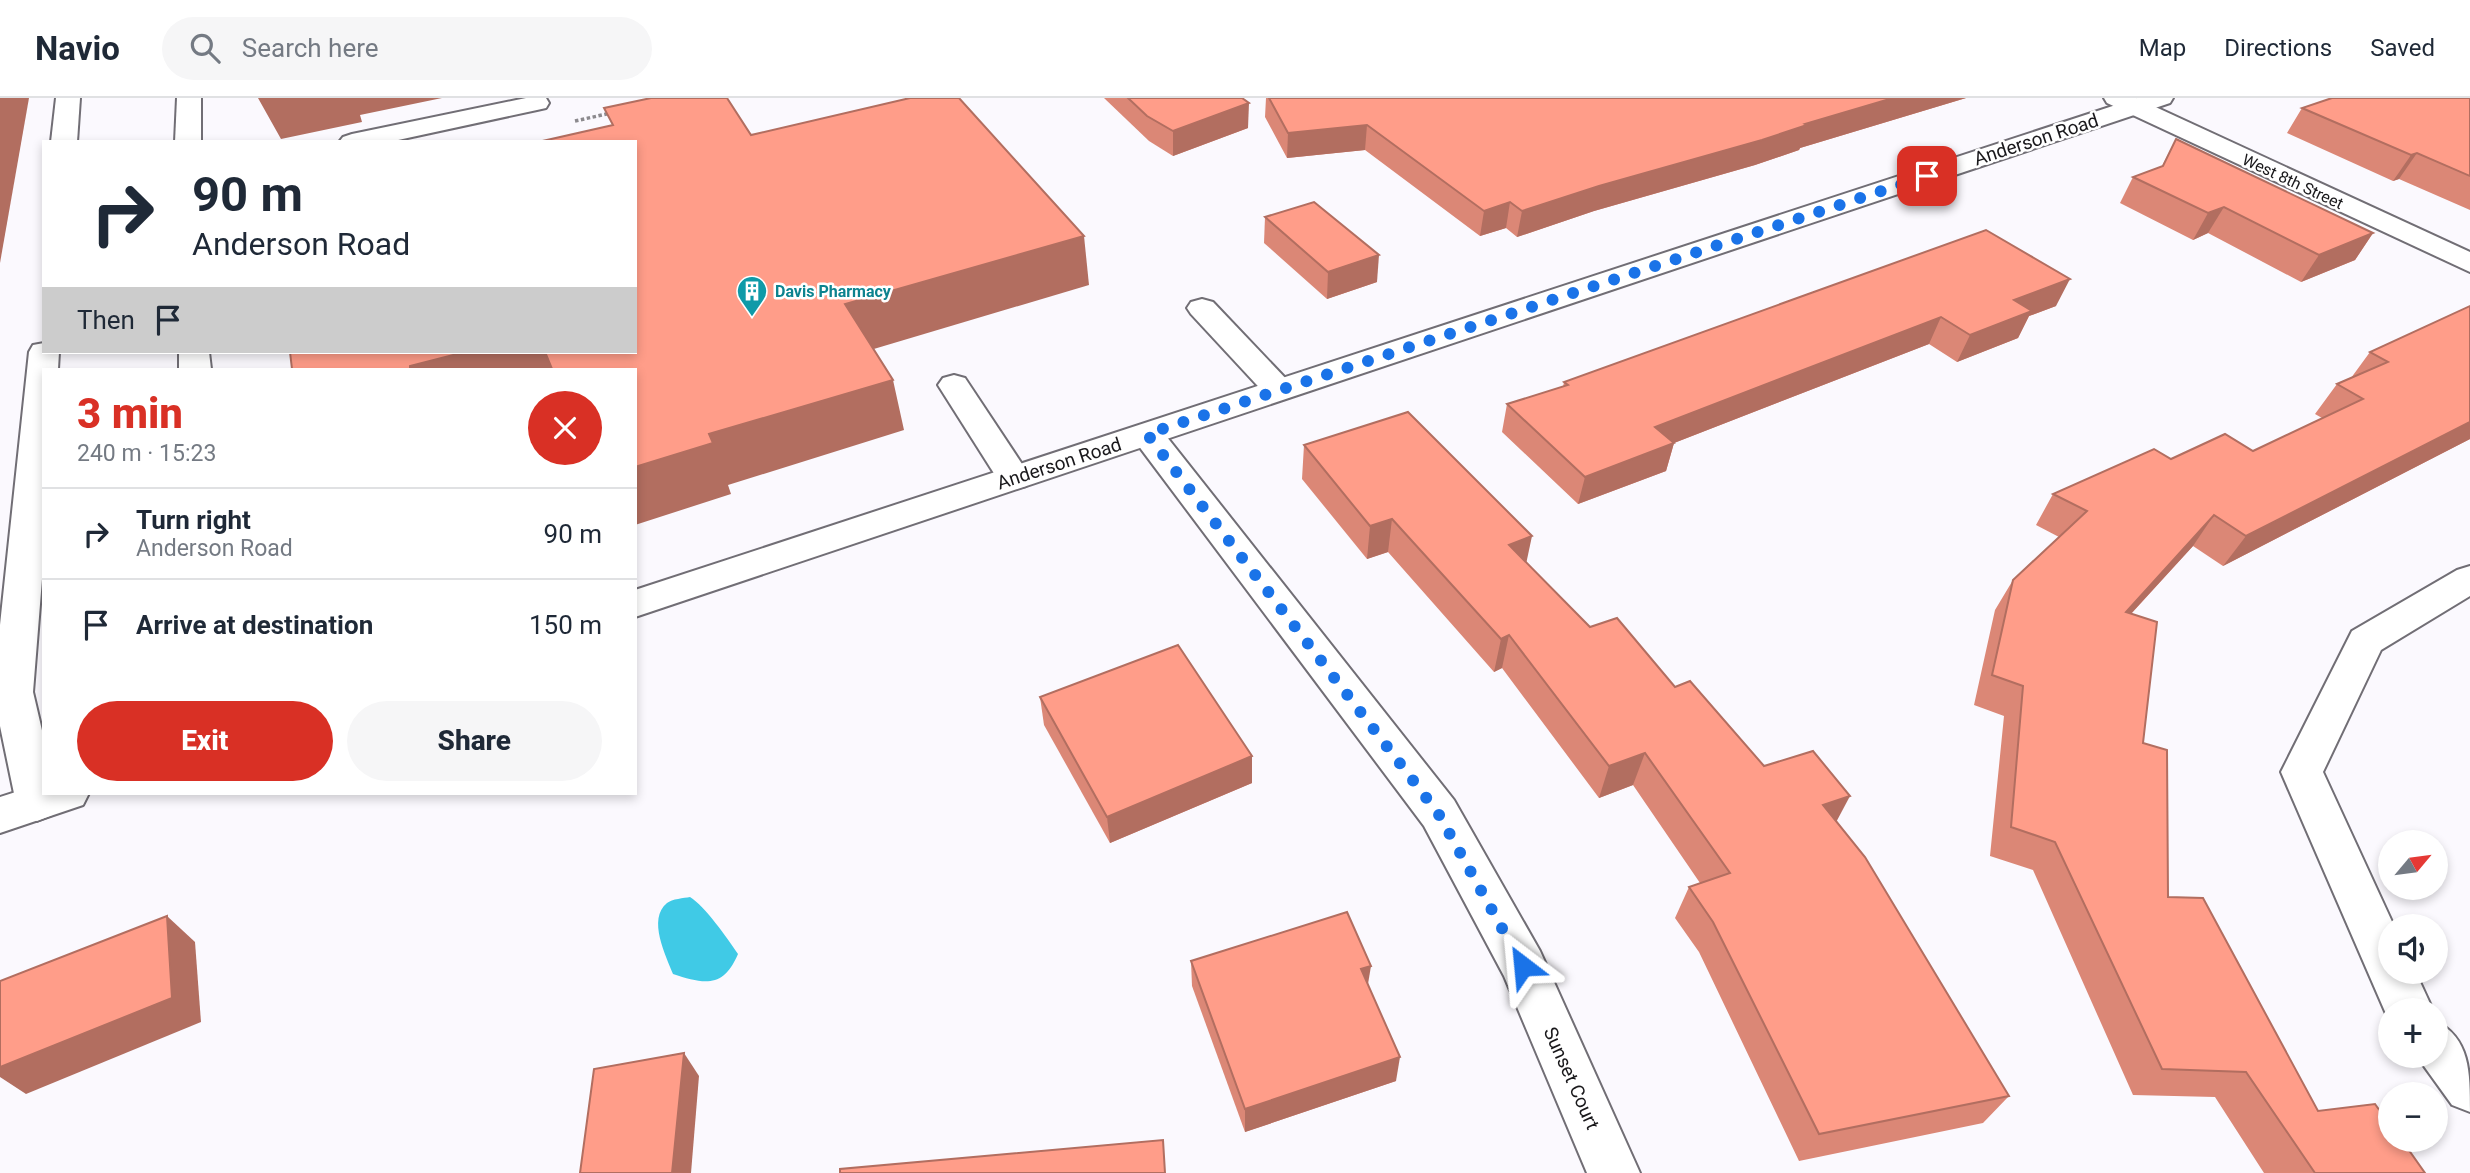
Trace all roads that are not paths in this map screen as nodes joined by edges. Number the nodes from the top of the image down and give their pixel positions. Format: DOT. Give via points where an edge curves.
graph roads {
  1 [pos="68,98"];
  2 [pos="189,98"];
  3 [pos="2137,101"];
  4 [pos="537,103"];
  5 [pos="64,140"];
  6 [pos="188,140"];
  7 [pos="361,140"];
  8 [pos="2470,263"];
  9 [pos="1202,307"];
  10 [pos="44,354"];
  11 [pos="954,386"];
  12 [pos="1279,390"];
  13 [pos="1147,434"];
  14 [pos="1014,478"];
  15 [pos="2470,579"];
  16 [pos="11,588"];
  17 [pos="637,603"];
  18 [pos="6,694"];
  19 [pos="35,803"];
  20 [pos="2404,998"];
  21 [pos="2448,1060"];
  22 [pos="2470,1088"];
  23 [pos="1614,1173"];
  1 -- 5 [label="main road"];
  2 -- 6 [label="main road"];
  3 -- 8 [label="main road, West 8th Street"];
  3 -- 12 [label="main road, Anderson Road"];
  4 -- 7 [label="main road"];
  9 -- 12 [label="main road"];
  10 -- 16 [label="main road"];
  11 -- 14 [label="main road"];
  12 -- 13 [label="main road, Anderson Road"];
  13 -- 14 [label="main road, Anderson Road"];
  13 -- 23 [label="main road, Sunset Court" via="1438,813 1523,966"];
  14 -- 17 [label="main road, Anderson Road"];
  15 -- 20 [label="main road" via="2366,641 2302,772"];
  16 -- 18 [label="main road"];
  18 -- 19 [label="main road"];
  21 -- 22 [label="main road"];
}
